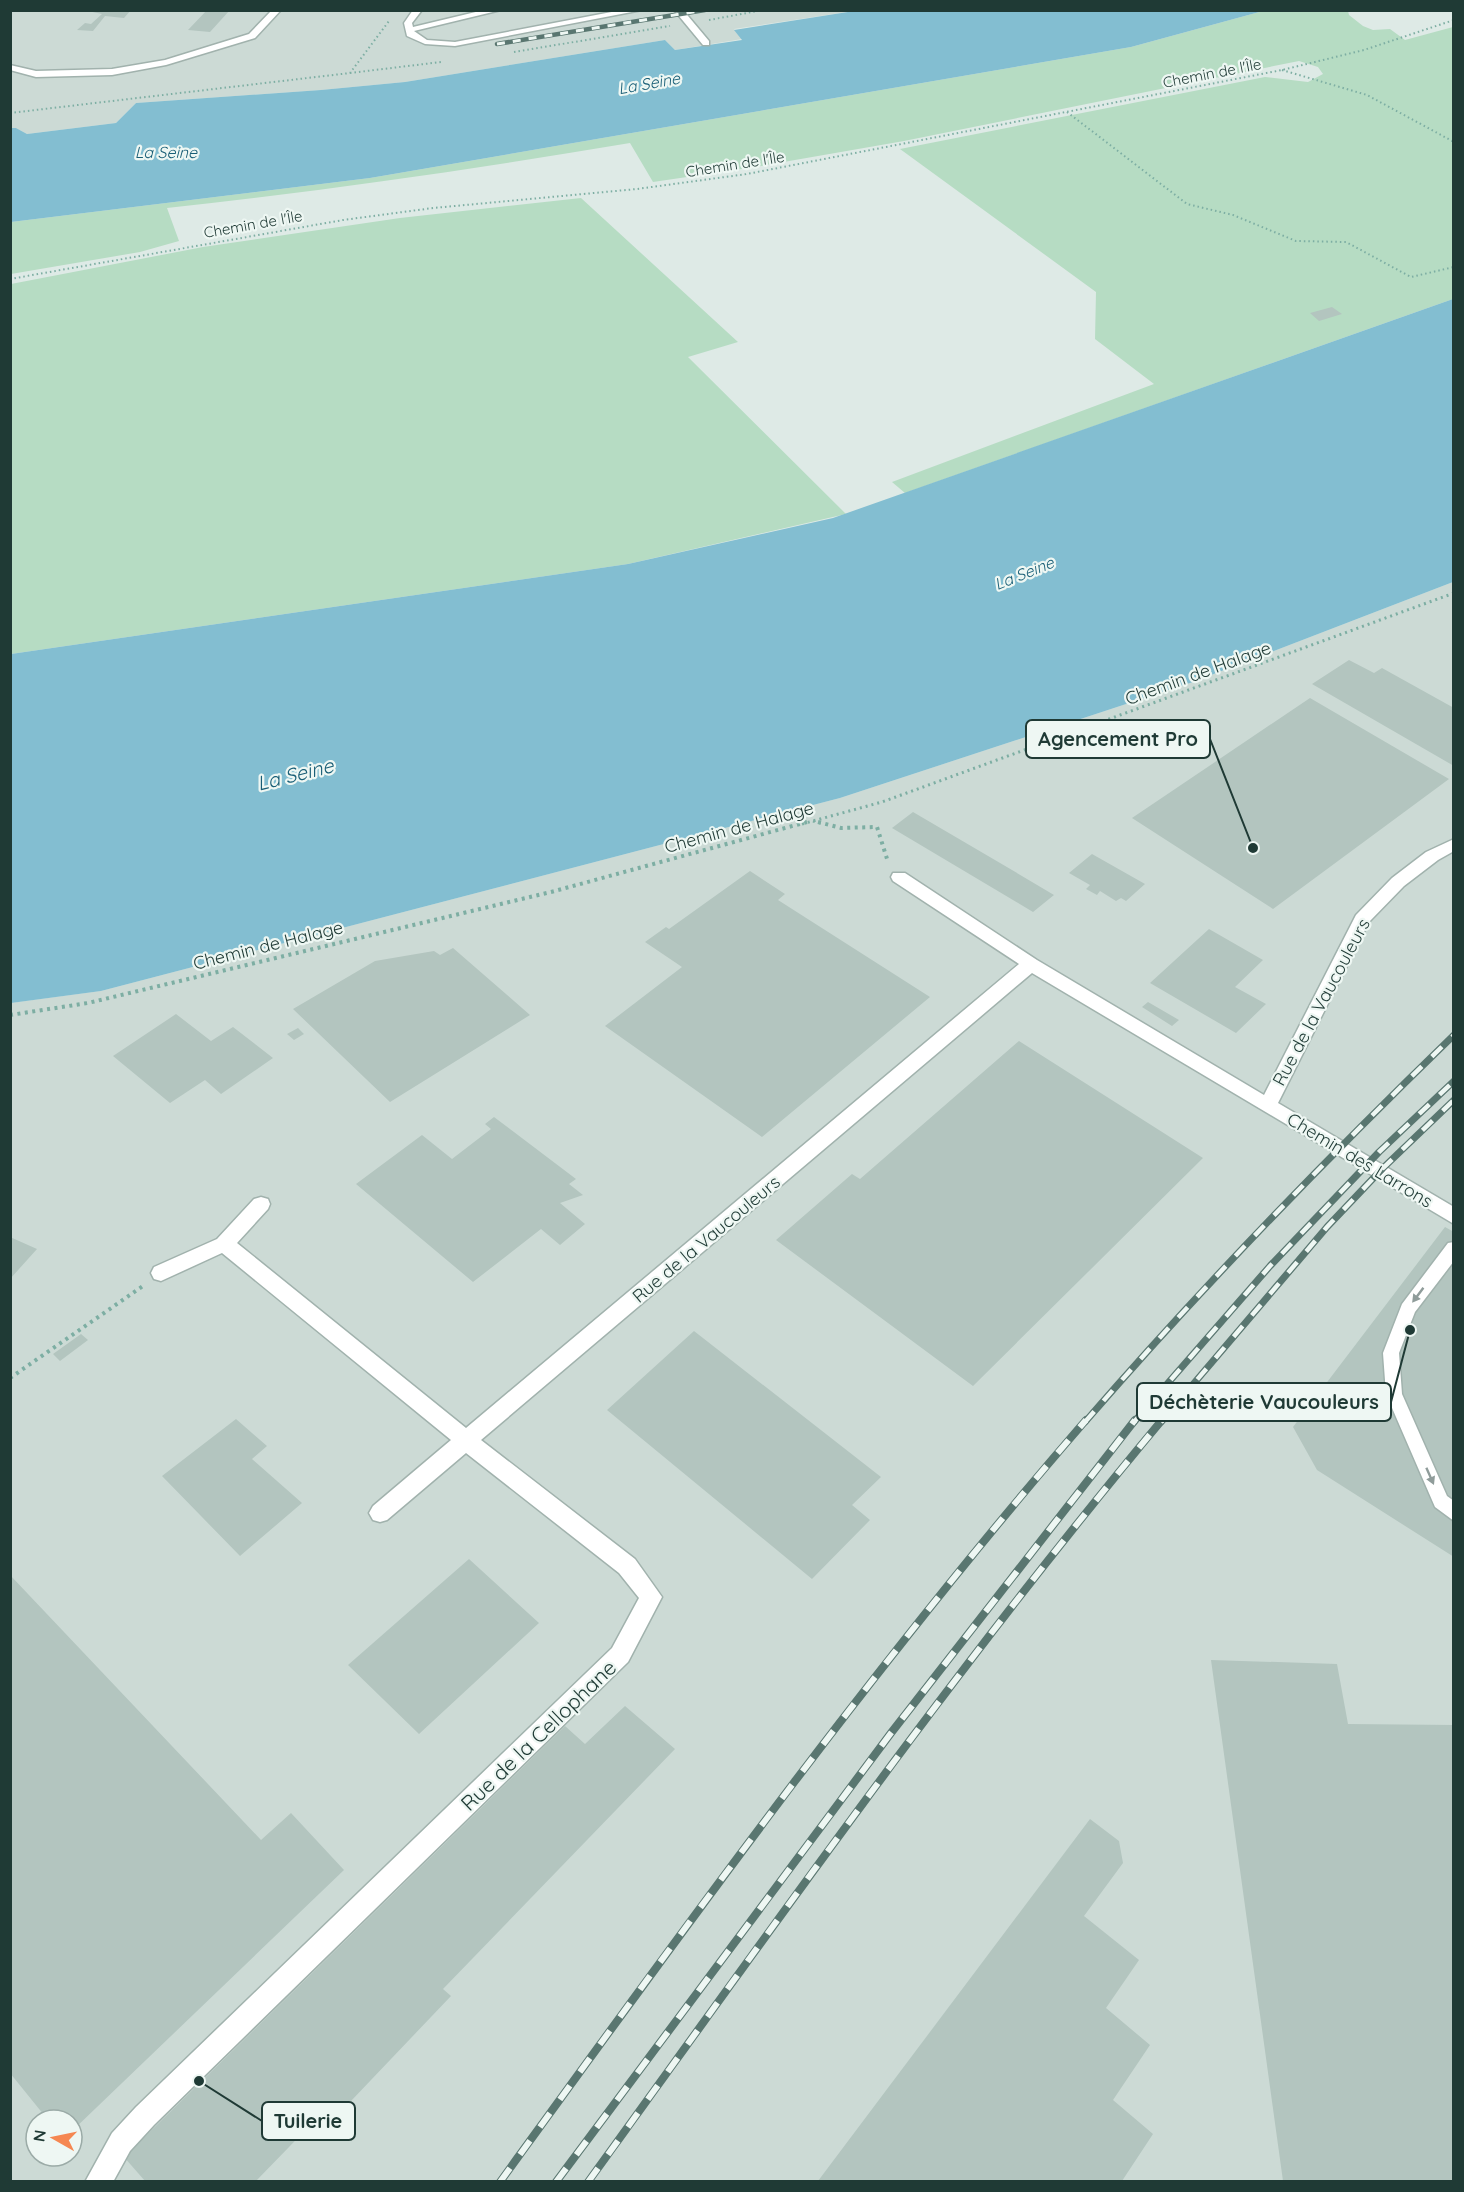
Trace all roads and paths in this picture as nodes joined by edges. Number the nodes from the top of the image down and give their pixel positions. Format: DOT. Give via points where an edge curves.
graph roads {
  1 [pos="277,10"];
  2 [pos="418,10"];
  3 [pos="497,10"];
  4 [pos="638,10"];
  5 [pos="678,10"];
  6 [pos="390,19"];
  7 [pos="1454,20"];
  8 [pos="409,30"];
  9 [pos="706,43"];
  10 [pos="10,67"];
  11 [pos="1282,70"];
  12 [pos="1066,111"];
  13 [pos="10,113"];
  14 [pos="1454,142"];
  15 [pos="1454,267"];
  16 [pos="10,279"];
  17 [pos="1454,593"];
  18 [pos="813,821"];
  19 [pos="1454,844"];
  20 [pos="898,878"];
  21 [pos="1031,964"];
  22 [pos="10,1015"];
  23 [pos="1268,1104"];
  24 [pos="261,1204"];
  25 [pos="1454,1217"];
  26 [pos="224,1244"];
  27 [pos="1454,1248"];
  28 [pos="161,1273"];
  29 [pos="10,1378"];
  30 [pos="467,1441"];
  31 [pos="380,1513"];
  32 [pos="1454,1513"];
  33 [pos="98,2181"];
  1 -- 10 [label="lane" via="252,36 166,62 112,72 36,74"];
  2 -- 8 [label="lane" via="408,23"];
  3 -- 8 [label="lane"];
  4 -- 8 [label="lane" via="455,44 425,42"];
  5 -- 9 [label="lane"];
  6 -- 13 [label="path" via="350,73"];
  7 -- 11 [label="path, Chemin de l'Île" via="1364,51"];
  11 -- 12 [label="path, Chemin de l'Île"];
  11 -- 14 [label="path" via="1367,95"];
  12 -- 15 [label="path" via="1187,204 1233,215 1296,242 1347,242 1411,277"];
  12 -- 16 [label="path, Chemin de l'Île" via="747,174 343,220"];
  17 -- 18 [label="path, Chemin de Halage" via="882,802"];
  18 -- 20 [label="path" via="841,828 877,827 888,862"];
  18 -- 22 [label="path, Chemin de Halage" via="551,892 88,1003"];
  19 -- 23 [label="street, Rue de la Vaucouleurs" via="1398,882 1362,919"];
  20 -- 21 [label="street, Rue de la Vaucouleurs"];
  21 -- 23 [label="street, Rue de la Vaucouleurs"];
  21 -- 30 [label="street, Rue de la Vaucouleurs"];
  23 -- 25 [label="street, Chemin des Larrons"];
  24 -- 26 [label="street"];
  26 -- 28 [label="street"];
  26 -- 30 [label="street, Rue de la Cellophane"];
  27 -- 32 [label="lane, one-way" via="1408,1308 1391,1353 1394,1394 1441,1501"];
  28 -- 29 [label="path"];
  30 -- 31 [label="street, Rue de la Vaucouleurs"];
  30 -- 33 [label="street, Rue de la Cellophane" via="627,1566 651,1597 620,1655 146,2116 121,2142"];
}
